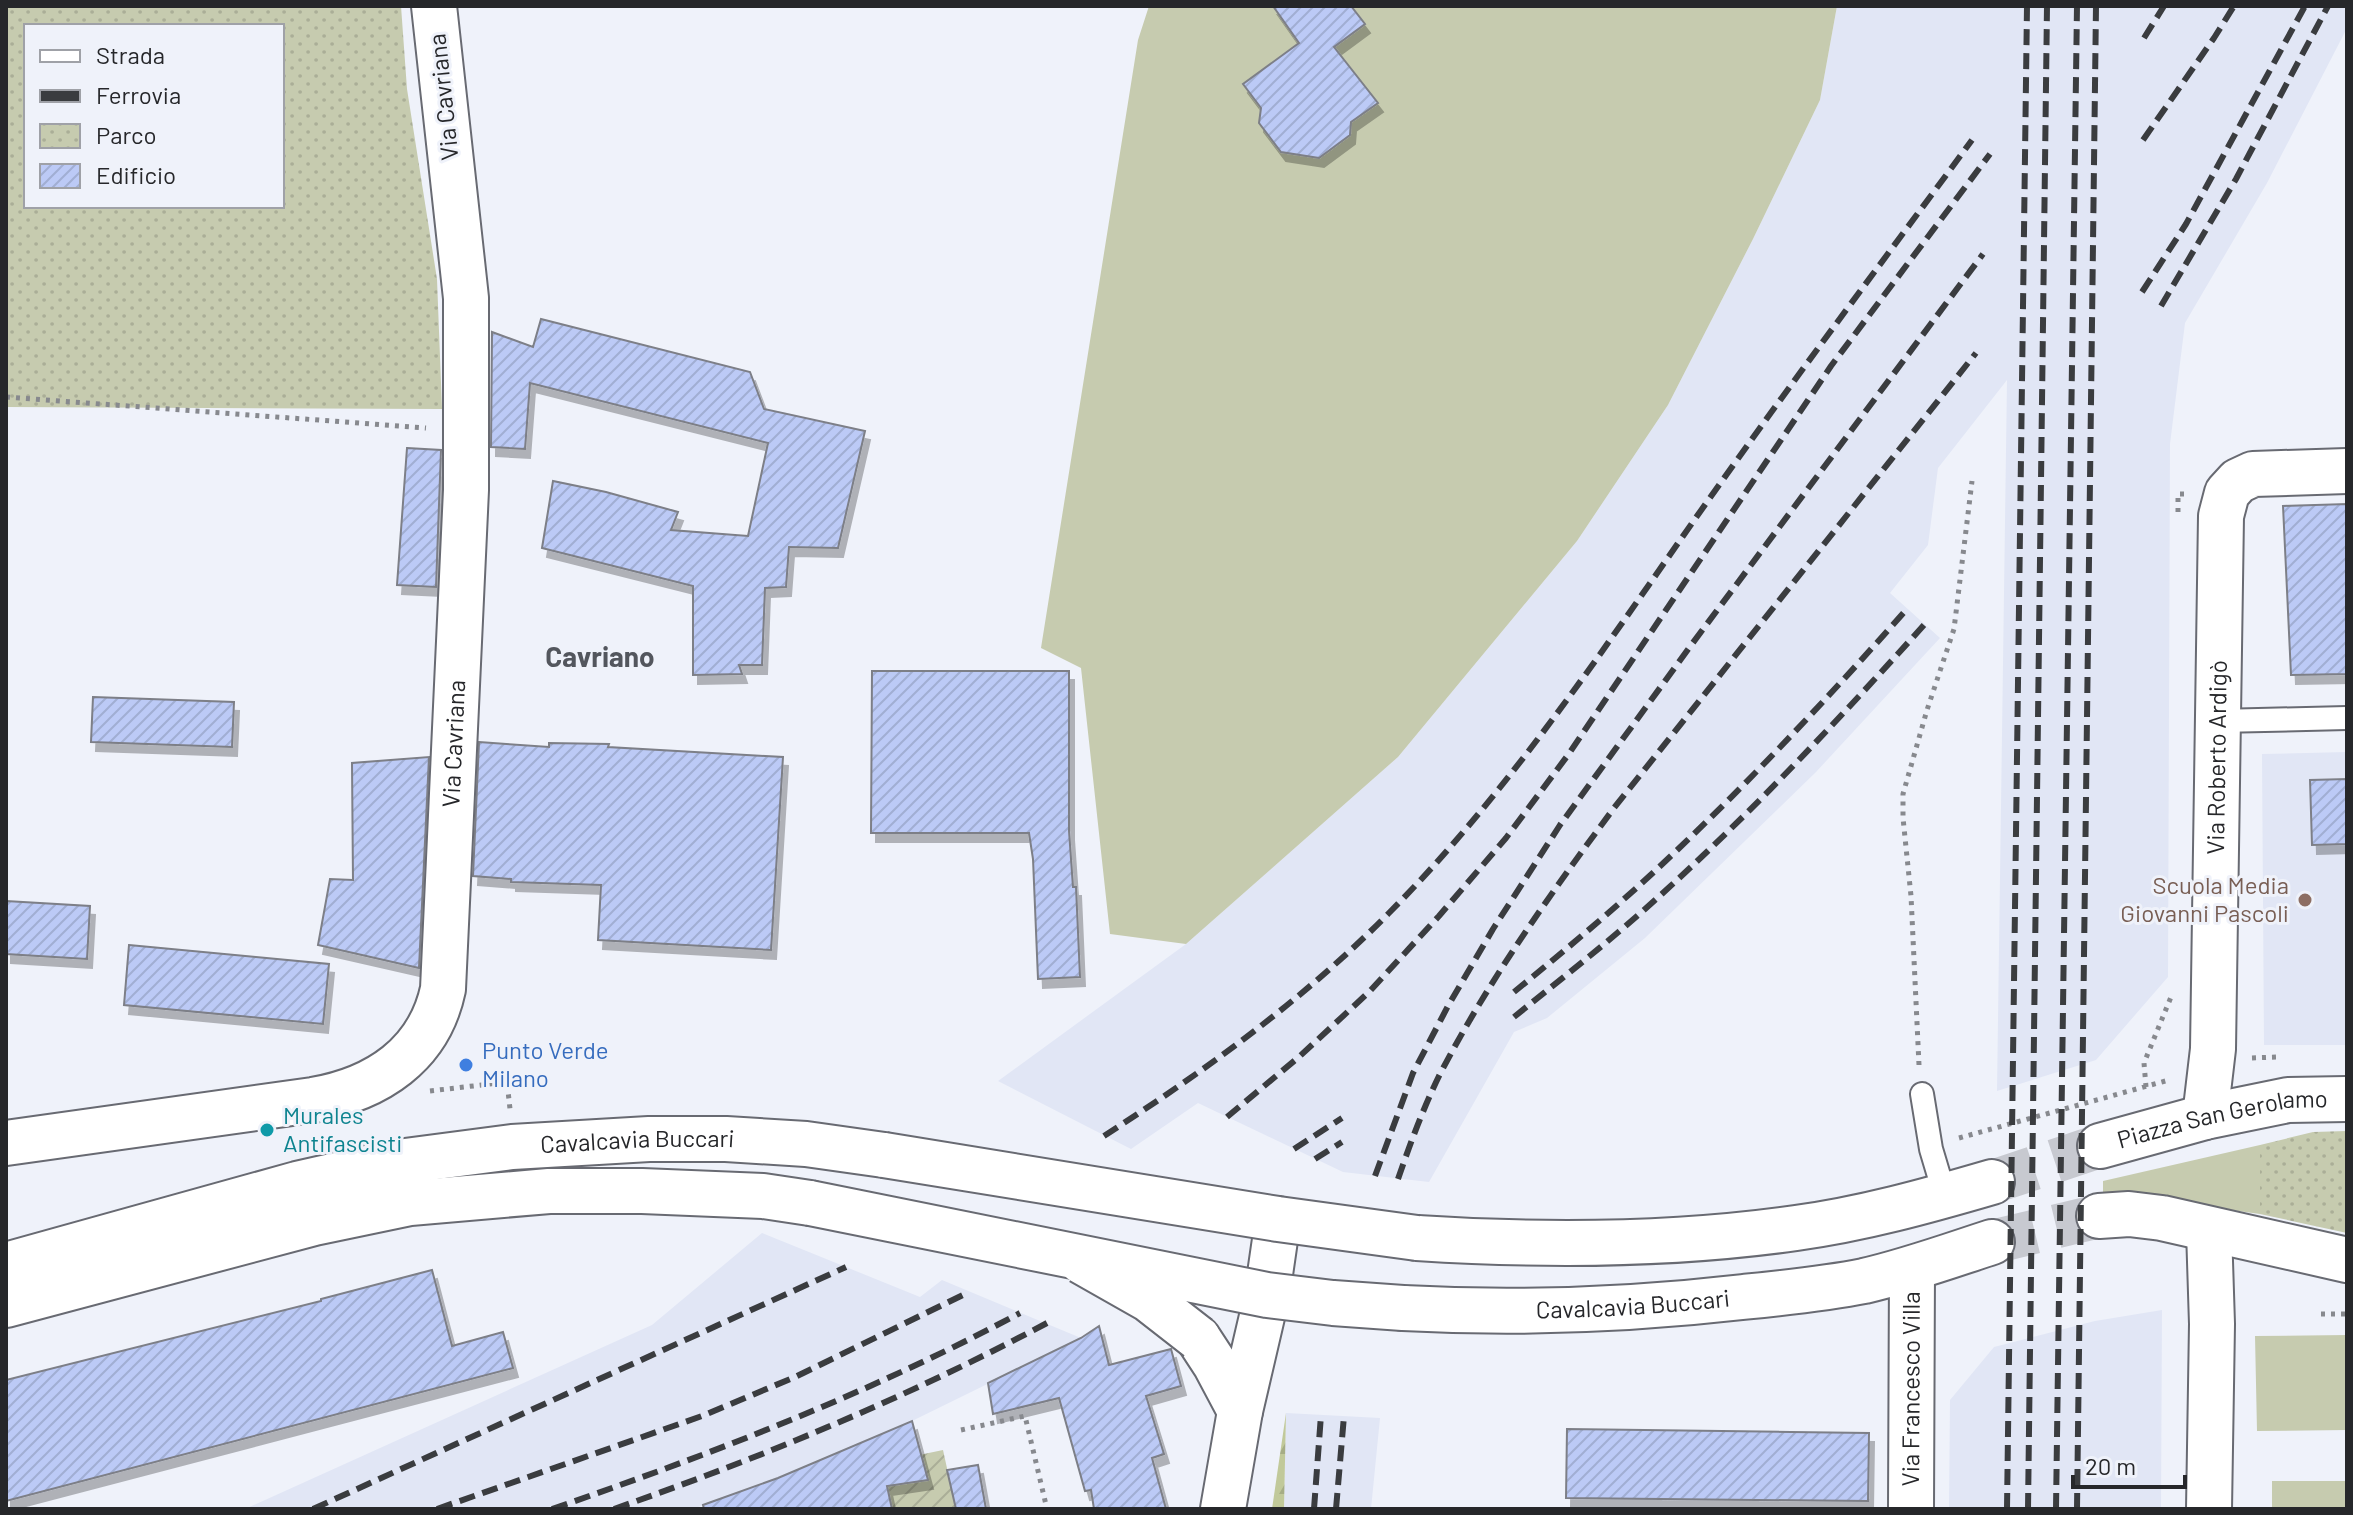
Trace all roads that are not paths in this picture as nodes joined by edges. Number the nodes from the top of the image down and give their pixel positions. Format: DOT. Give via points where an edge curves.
graph roads {
  1 [pos="434,6"];
  2 [pos="2347,471"];
  3 [pos="2347,718"];
  4 [pos="2218,721"];
  5 [pos="1922,1094"];
  6 [pos="2347,1099"];
  7 [pos="2205,1117"];
  8 [pos="6,1143"];
  9 [pos="2100,1146"];
  10 [pos="1992,1182"];
  11 [pos="1945,1196"];
  12 [pos="2099,1216"];
  13 [pos="1278,1219"];
  14 [pos="2209,1230"];
  15 [pos="1992,1242"];
  16 [pos="1064,1253"];
  17 [pos="2347,1260"];
  18 [pos="6,1265"];
  19 [pos="1912,1269"];
  20 [pos="1267,1295"];
  21 [pos="6,1305"];
  22 [pos="1240,1411"];
  23 [pos="1223,1509"];
  24 [pos="1911,1509"];
  25 [pos="2209,1509"];
  1 -- 8 [label="street, Via Cavriana" via="466,298 467,431 439,1007 417,1047 395,1067 341,1093"];
  2 -- 4 [label="street, Via Roberto Ardigò" via="2253,474 2227,493 2221,516"];
  3 -- 4 [label="lane"];
  4 -- 7 [label="street, Via Roberto Ardigò" via="2213,1049"];
  5 -- 11 [label="lane"];
  6 -- 7 [label="street, Piazza San Gerolamo" via="2288,1100"];
  7 -- 9 [label="street, Piazza San Gerolamo"];
  10 -- 11 [label="street, Cavalcavia Buccari"];
  11 -- 13 [label="street, Cavalcavia Buccari, bridge" via="1814,1225 1662,1242 1417,1238"];
  12 -- 14 [label="street" via="2162,1218"];
  13 -- 18 [label="street, Cavalcavia Buccari, bridge" via="806,1144 649,1139 512,1147 390,1163"];
  13 -- 20 [label="street"];
  14 -- 17 [label="street"];
  14 -- 25 [label="street"];
  15 -- 19 [label="street, Cavalcavia Buccari"];
  16 -- 20 [label="street, Cavalcavia Buccari, bridge"];
  16 -- 21 [label="street, Cavalcavia Buccari, bridge" via="763,1196 549,1191 410,1203 314,1223"];
  16 -- 22 [label="street, Cavalcavia Buccari, bridge" via="1148,1299 1198,1338"];
  19 -- 20 [label="street, Cavalcavia Buccari, bridge" via="1799,1291 1633,1308 1462,1311"];
  19 -- 24 [label="street, Via Francesco Villa"];
  20 -- 22 [label="street"];
  22 -- 23 [label="street"];
}
